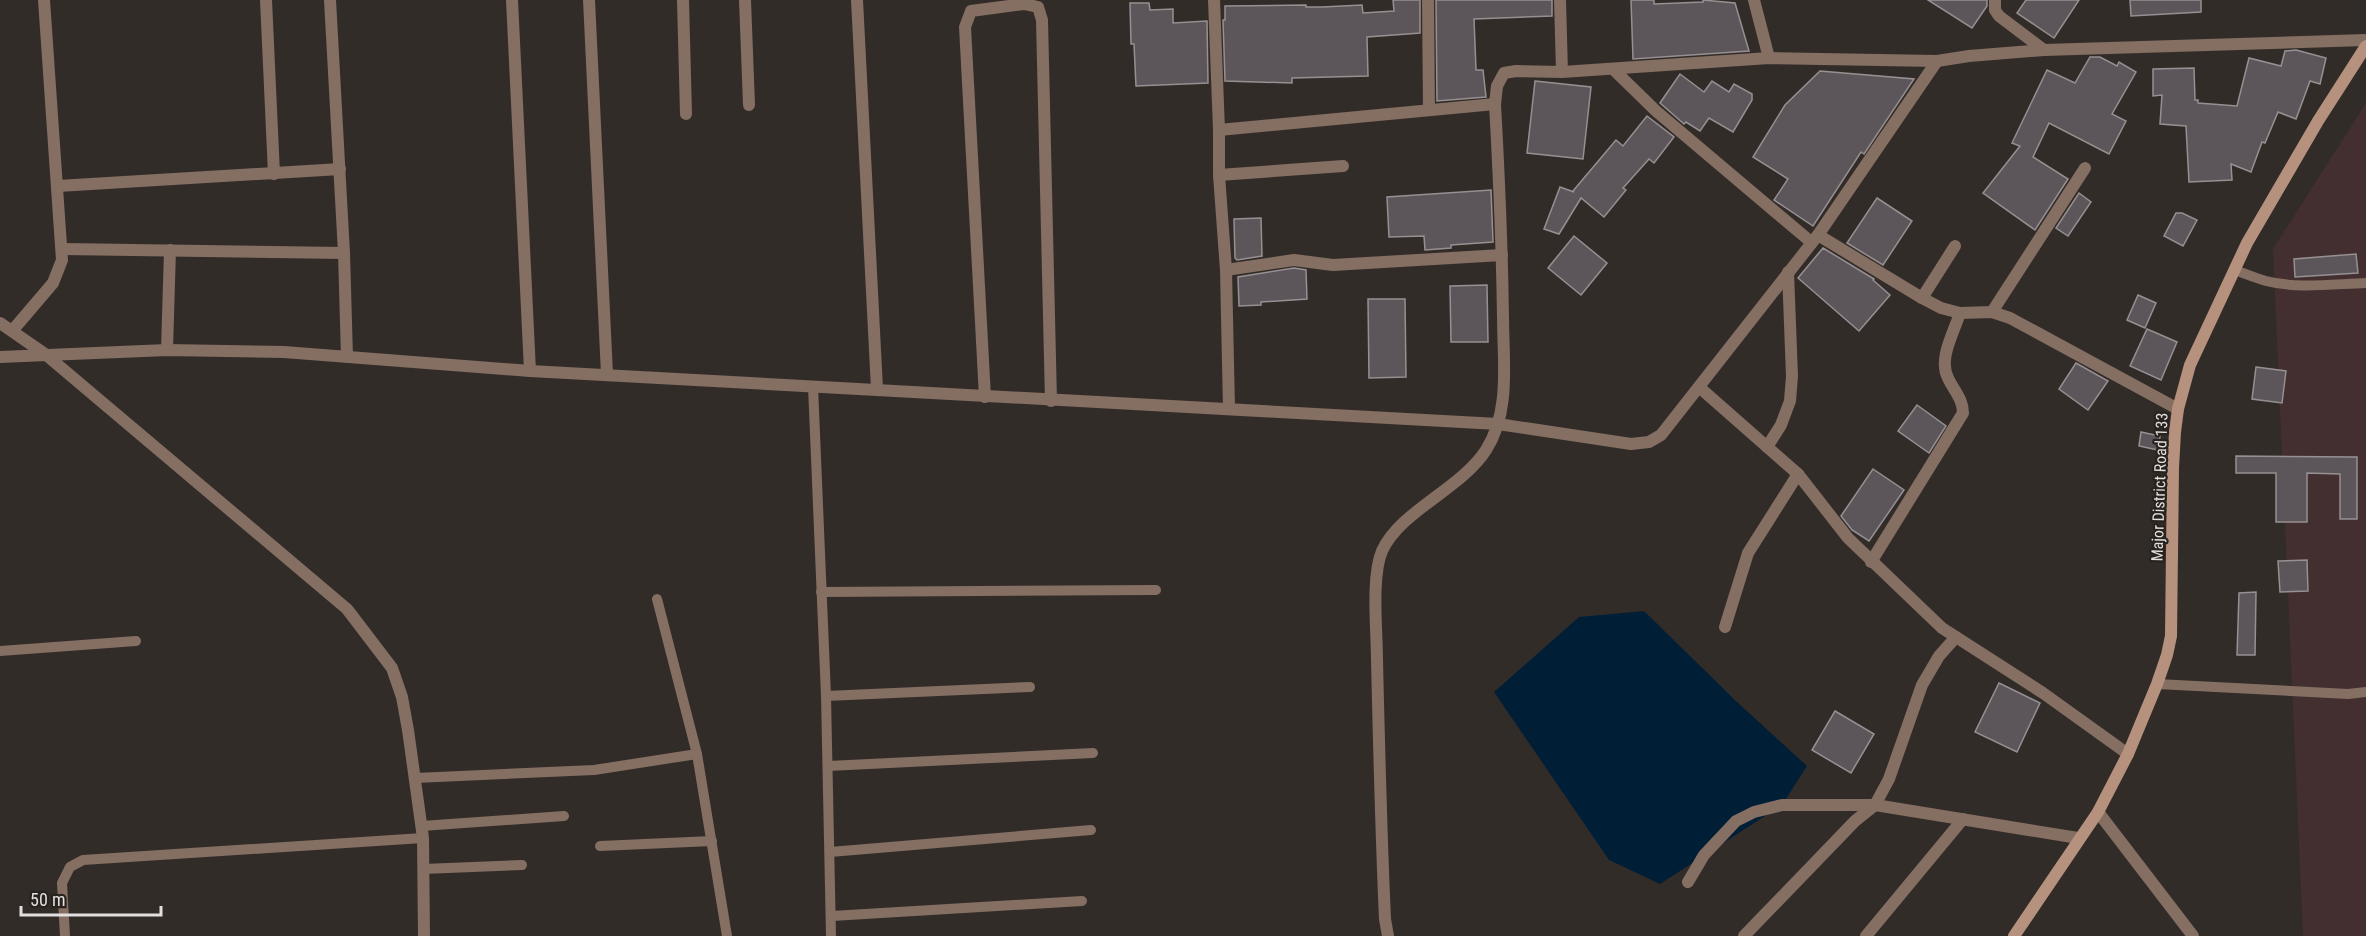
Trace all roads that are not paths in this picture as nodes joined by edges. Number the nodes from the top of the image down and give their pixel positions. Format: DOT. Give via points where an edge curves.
graph roads {
  1 [pos="44,0"];
  2 [pos="266,0"];
  3 [pos="330,0"];
  4 [pos="512,0"];
  5 [pos="590,0"];
  6 [pos="683,0"];
  7 [pos="745,0"];
  8 [pos="856,0"];
  9 [pos="1214,0"];
  10 [pos="1428,0"];
  11 [pos="1560,0"];
  12 [pos="1754,0"];
  13 [pos="1995,0"];
  14 [pos="2366,40"];
  15 [pos="2366,46"];
  16 [pos="2044,50"];
  17 [pos="1769,58"];
  18 [pos="1937,62"];
  19 [pos="1613,69"];
  20 [pos="1562,72"];
  21 [pos="1495,104"];
  22 [pos="749,105"];
  23 [pos="1429,110"];
  24 [pos="686,114"];
  25 [pos="1219,130"];
  26 [pos="1343,166"];
  27 [pos="2085,168"];
  28 [pos="340,169"];
  29 [pos="274,174"];
  30 [pos="1219,175"];
  31 [pos="58,186"];
  32 [pos="1814,239"];
  33 [pos="1955,246"];
  34 [pos="62,249"];
  35 [pos="170,250"];
  36 [pos="344,253"];
  37 [pos="1502,255"];
  38 [pos="1226,270"];
  39 [pos="2234,270"];
  40 [pos="1788,272"];
  41 [pos="2366,283"];
  42 [pos="1922,298"];
  43 [pos="1992,312"];
  44 [pos="1960,313"];
  45 [pos="0,323"];
  46 [pos="12,331"];
  47 [pos="166,350"];
  48 [pos="45,354"];
  49 [pos="0,357"];
  50 [pos="347,357"];
  51 [pos="530,371"];
  52 [pos="607,374"];
  53 [pos="813,386"];
  54 [pos="1699,387"];
  55 [pos="877,389"];
  56 [pos="985,397"];
  57 [pos="1052,401"];
  58 [pos="2178,408"];
  59 [pos="1229,409"];
  60 [pos="1498,424"];
  61 [pos="1767,447"];
  62 [pos="1798,474"];
  63 [pos="1870,562"];
  64 [pos="1156,590"];
  65 [pos="821,592"];
  66 [pos="657,599"];
  67 [pos="1725,627"];
  68 [pos="1956,637"];
  69 [pos="136,641"];
  70 [pos="0,651"];
  71 [pos="2157,684"];
  72 [pos="1030,687"];
  73 [pos="2366,692"];
  74 [pos="826,696"];
  75 [pos="1093,753"];
  76 [pos="697,754"];
  77 [pos="2128,754"];
  78 [pos="828,766"];
  79 [pos="415,778"];
  80 [pos="1875,805"];
  81 [pos="2098,812"];
  82 [pos="564,816"];
  83 [pos="1963,819"];
  84 [pos="1091,830"];
  85 [pos="422,832"];
  86 [pos="2079,838"];
  87 [pos="712,841"];
  88 [pos="600,846"];
  89 [pos="830,852"];
  90 [pos="522,865"];
  91 [pos="423,868"];
  92 [pos="1688,882"];
  93 [pos="1082,901"];
  94 [pos="832,916"];
  95 [pos="65,936"];
  96 [pos="424,936"];
  97 [pos="727,936"];
  98 [pos="831,936"];
  99 [pos="1388,936"];
  100 [pos="1744,936"];
  101 [pos="1866,936"];
  102 [pos="2013,936"];
  103 [pos="2193,936"];
  1 -- 31 [label="street"];
  2 -- 29 [label="street"];
  3 -- 28 [label="street"];
  4 -- 51 [label="street"];
  5 -- 52 [label="street"];
  6 -- 24 [label="street"];
  7 -- 22 [label="street"];
  8 -- 55 [label="street"];
  9 -- 25 [label="street"];
  10 -- 23 [label="street"];
  11 -- 20 [label="street"];
  12 -- 17 [label="street"];
  13 -- 16 [label="street" via="2000,16"];
  14 -- 16 [label="street"];
  15 -- 39 [label="main road, Major District Road 133" via="2318,121"];
  16 -- 18 [label="street"];
  17 -- 18 [label="street"];
  17 -- 19 [label="street"];
  18 -- 32 [label="street"];
  19 -- 20 [label="street"];
  19 -- 32 [label="street" via="1656,111"];
  20 -- 21 [label="street" via="1504,74 1497,86"];
  21 -- 23 [label="street"];
  21 -- 37 [label="street"];
  23 -- 25 [label="street"];
  25 -- 30 [label="street"];
  26 -- 30 [label="street"];
  27 -- 43 [label="street"];
  28 -- 29 [label="street"];
  28 -- 36 [label="street"];
  29 -- 31 [label="street"];
  30 -- 38 [label="street"];
  31 -- 34 [label="street"];
  32 -- 40 [label="street"];
  32 -- 42 [label="street"];
  33 -- 42 [label="street"];
  34 -- 35 [label="street"];
  34 -- 46 [label="street" via="62,260 52,283"];
  35 -- 36 [label="street"];
  35 -- 47 [label="street"];
  36 -- 50 [label="street"];
  37 -- 38 [label="street" via="1333,265 1294,260"];
  37 -- 60 [label="street" via="1504,382"];
  38 -- 59 [label="street"];
  39 -- 41 [label="lane" via="2288,284"];
  39 -- 58 [label="main road, Major District Road 133" via="2190,365"];
  40 -- 54 [label="street"];
  40 -- 61 [label="street" via="1790,400"];
  42 -- 44 [label="street"];
  43 -- 44 [label="street"];
  43 -- 58 [label="street"];
  44 -- 63 [label="street" via="1944,370 1963,403 1963,413"];
  45 -- 46 [label="street"];
  46 -- 48 [label="street"];
  47 -- 48 [label="street"];
  47 -- 50 [label="street"];
  48 -- 49 [label="street"];
  48 -- 79 [label="street" via="347,609 392,668 402,697"];
  50 -- 51 [label="street"];
  51 -- 52 [label="street"];
  52 -- 53 [label="street"];
  53 -- 55 [label="street"];
  53 -- 65 [label="lane"];
  54 -- 60 [label="street" via="1661,435 1649,442 1631,444"];
  54 -- 61 [label="street"];
  55 -- 56 [label="street"];
  56 -- 57 [label="street"];
  56 -- 57 [label="street" via="964,27 971,11 1024,4 1038,7 1042,20"];
  57 -- 59 [label="street"];
  58 -- 71 [label="main road, Major District Road 133" via="2173,468 2171,636"];
  59 -- 60 [label="street"];
  60 -- 99 [label="street" via="1485,451 1457,481 1398,529 1382,552 1376,605"];
  61 -- 62 [label="street"];
  62 -- 63 [label="street"];
  62 -- 67 [label="street" via="1748,553"];
  63 -- 68 [label="street" via="1925,614"];
  64 -- 65 [label="lane"];
  65 -- 74 [label="lane"];
  66 -- 76 [label="lane"];
  68 -- 77 [label="street"];
  68 -- 80 [label="street" via="1922,685 1889,779"];
  69 -- 70 [label="lane"];
  71 -- 73 [label="lane"];
  71 -- 77 [label="main road, Major District Road 133"];
  72 -- 74 [label="lane"];
  74 -- 78 [label="lane"];
  75 -- 78 [label="lane"];
  76 -- 79 [label="lane" via="594,770"];
  76 -- 87 [label="lane"];
  77 -- 81 [label="main road, Major District Road 133"];
  78 -- 89 [label="lane"];
  79 -- 85 [label="street"];
  80 -- 83 [label="street"];
  80 -- 92 [label="street" via="1782,805 1754,812 1736,821 1704,855"];
  80 -- 100 [label="street"];
  81 -- 86 [label="main road, Major District Road 133"];
  81 -- 103 [label="street"];
  82 -- 85 [label="lane"];
  83 -- 86 [label="street"];
  83 -- 101 [label="street"];
  84 -- 89 [label="lane"];
  85 -- 91 [label="street"];
  85 -- 95 [label="lane" via="83,860 70,867 62,883"];
  86 -- 102 [label="main road, Major District Road 133"];
  87 -- 88 [label="lane"];
  87 -- 97 [label="lane"];
  89 -- 94 [label="lane"];
  90 -- 91 [label="lane"];
  91 -- 96 [label="street"];
  93 -- 94 [label="lane"];
  94 -- 98 [label="lane"];
}
